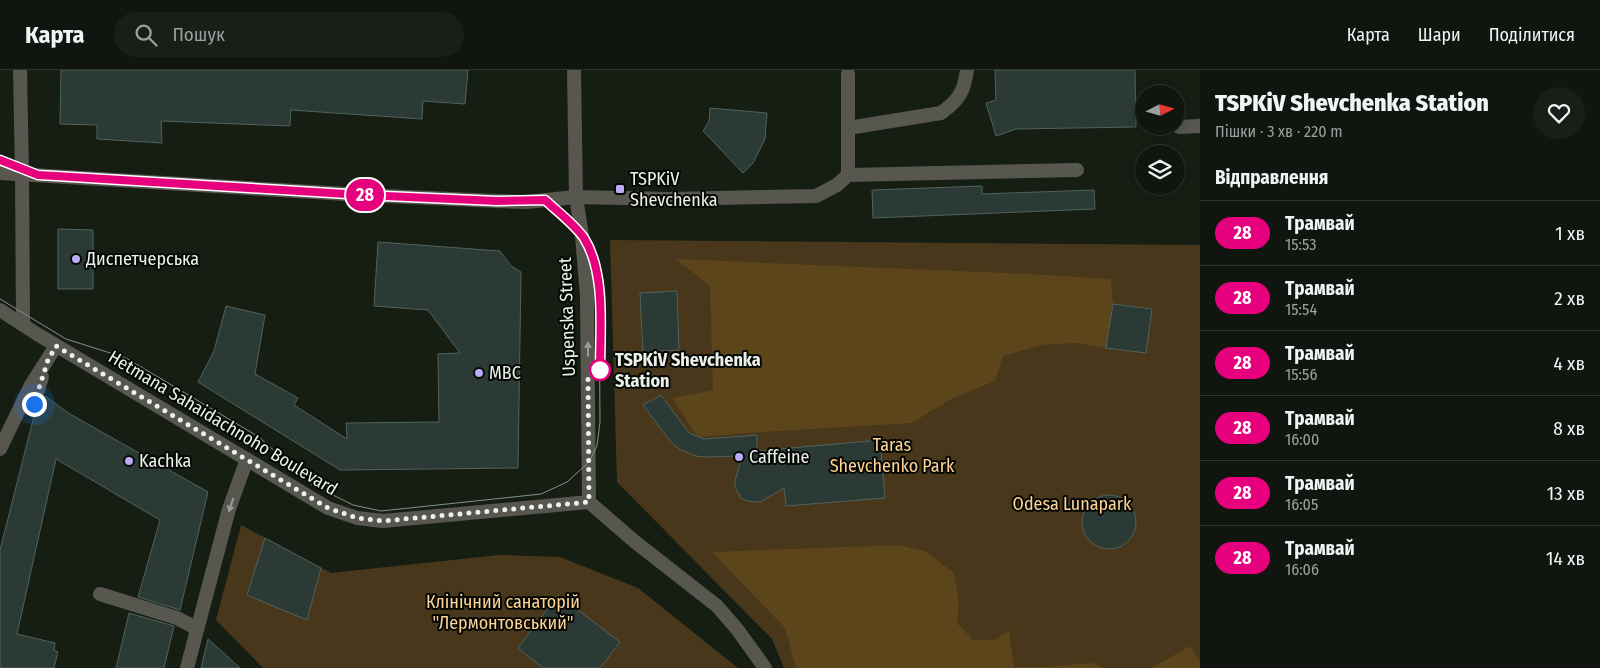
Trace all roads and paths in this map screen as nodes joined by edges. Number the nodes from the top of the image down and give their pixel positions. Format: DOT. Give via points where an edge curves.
graph roads {
  1 [pos="20,70"];
  2 [pos="574,70"];
  3 [pos="967,70"];
  4 [pos="848,74"];
  5 [pos="1200,126"];
  6 [pos="1185,127"];
  7 [pos="848,128"];
  8 [pos="1077,170"];
  9 [pos="0,173"];
  10 [pos="22,174"];
  11 [pos="848,175"];
  12 [pos="576,197"];
  13 [pos="0,310"];
  14 [pos="23,323"];
  15 [pos="56,346"];
  16 [pos="48,360"];
  17 [pos="34,404"];
  18 [pos="0,450"];
  19 [pos="247,459"];
  20 [pos="589,502"];
  21 [pos="100,594"];
  22 [pos="196,628"];
  23 [pos="187,668"];
  24 [pos="764,668"];
  1 -- 10 [label="street"];
  2 -- 12 [label="street, Uspenska Street"];
  3 -- 7 [label="street" via="964,88 941,113"];
  4 -- 7 [label="street"];
  5 -- 6 [label="street"];
  7 -- 11 [label="street"];
  8 -- 11 [label="street"];
  9 -- 10 [label="street"];
  10 -- 12 [label="street" via="521,202"];
  10 -- 14 [label="street"];
  11 -- 12 [label="street" via="816,196 669,200"];
  20 -- 12 [label="street, Uspenska Street, one-way" via="587,296"];
  13 -- 14 [label="street, Hetmana Sahaidachnoho Boulevard"];
  14 -- 15 [label="street, Hetmana Sahaidachnoho Boulevard"];
  15 -- 16 [label="street"];
  15 -- 19 [label="street, Hetmana Sahaidachnoho Boulevard"];
  16 -- 17 [label="street"];
  16 -- 18 [label="street" via="31,385"];
  19 -- 20 [label="street, Hetmana Sahaidachnoho Boulevard" via="328,508 357,518 393,521"];
  19 -- 22 [label="street, one-way"];
  20 -- 24 [label="street" via="717,606"];
  21 -- 22 [label="street" via="177,618"];
  22 -- 23 [label="street"];
}
